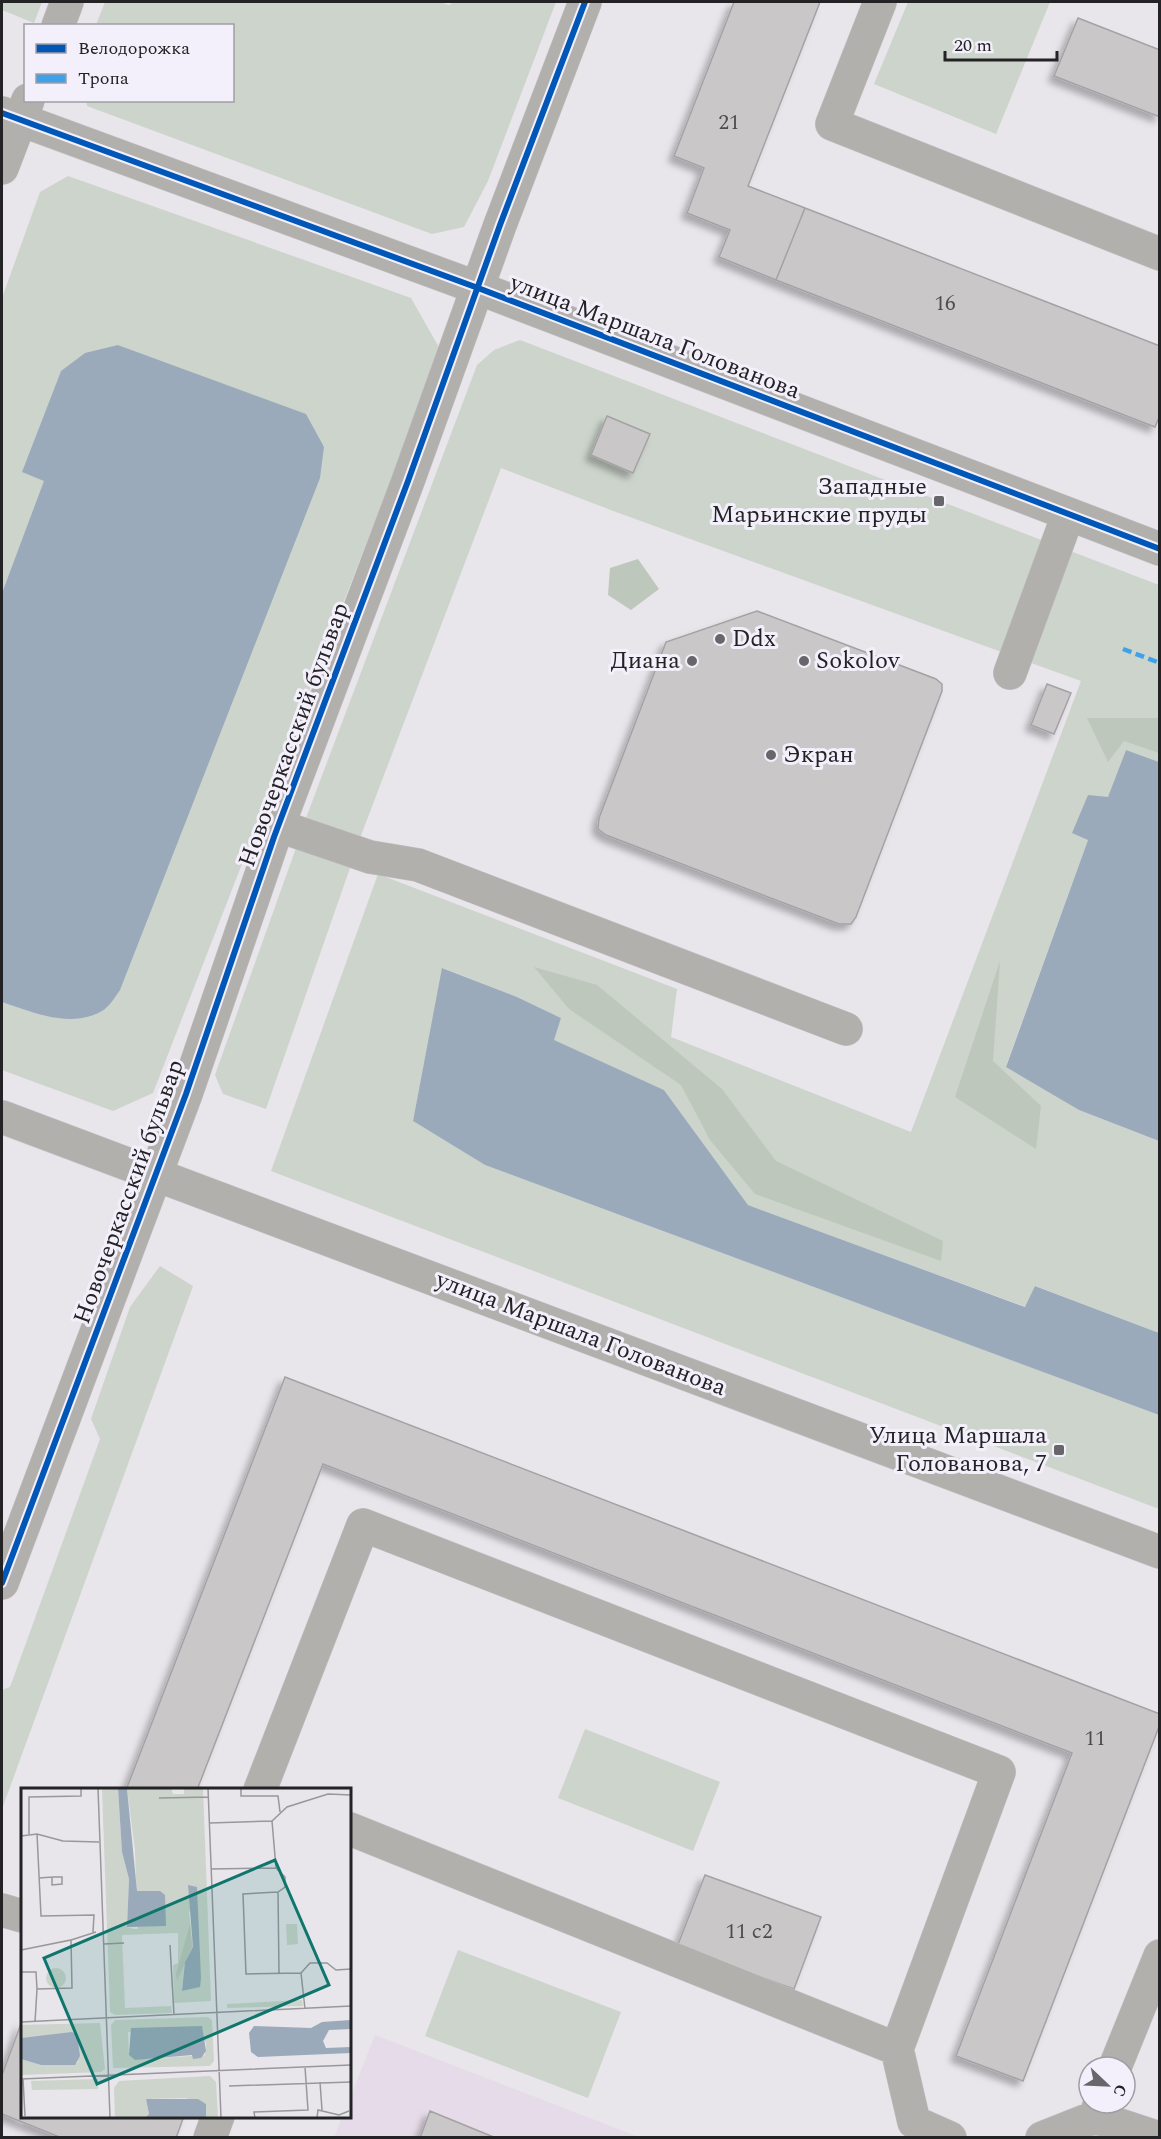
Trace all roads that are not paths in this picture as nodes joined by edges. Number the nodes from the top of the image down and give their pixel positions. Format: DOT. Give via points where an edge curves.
graph roads {
  1 [pos="67,2"];
  2 [pos="585,2"];
  3 [pos="880,2"];
  4 [pos="59,24"];
  5 [pos="16,111"];
  6 [pos="2,168"];
  7 [pos="1160,254"];
  8 [pos="478,288"];
  9 [pos="1068,515"];
  10 [pos="1160,549"];
  11 [pos="1010,673"];
  12 [pos="279,826"];
  13 [pos="846,1029"];
  14 [pos="2,1117"];
  15 [pos="155,1175"];
  16 [pos="1160,1552"];
  17 [pos="2,1583"];
  18 [pos="261,1788"];
  19 [pos="351,1829"];
  20 [pos="2,1910"];
  21 [pos="21,1916"];
  22 [pos="1160,1956"];
  23 [pos="897,2049"];
  24 [pos="1120,2055"];
  25 [pos="1087,2115"];
  26 [pos="1108,2115"];
  27 [pos="217,2118"];
  28 [pos="210,2138"];
  29 [pos="950,2138"];
  30 [pos="1042,2138"];
  31 [pos="1159,2138"];
  1 -- 4 [label="street"];
  2 -- 8 [label="street, Новочеркасский бульвар"];
  3 -- 7 [label="street" via="832,124"];
  5 -- 6 [label="street"];
  5 -- 8 [label="street, улица Маршала Голованова"];
  8 -- 9 [label="street, улица Маршала Голованова"];
  8 -- 12 [label="street, Новочеркасский бульвар"];
  9 -- 10 [label="street, улица Маршала Голованова"];
  9 -- 11 [label="street"];
  12 -- 13 [label="street" via="370,857 418,865"];
  12 -- 15 [label="street, Новочеркасский бульвар"];
  14 -- 15 [label="street, улица Маршала Голованова"];
  15 -- 16 [label="street, улица Маршала Голованова"];
  15 -- 17 [label="street, Новочеркасский бульвар"];
  18 -- 23 [label="street" via="363,1525 999,1772"];
  19 -- 23 [label="street"];
  20 -- 21 [label="street"];
  22 -- 24 [label="street"];
  23 -- 29 [label="street" via="914,2122"];
  25 -- 30 [label="street"];
  26 -- 31 [label="street"];
  27 -- 28 [label="street"];
}
